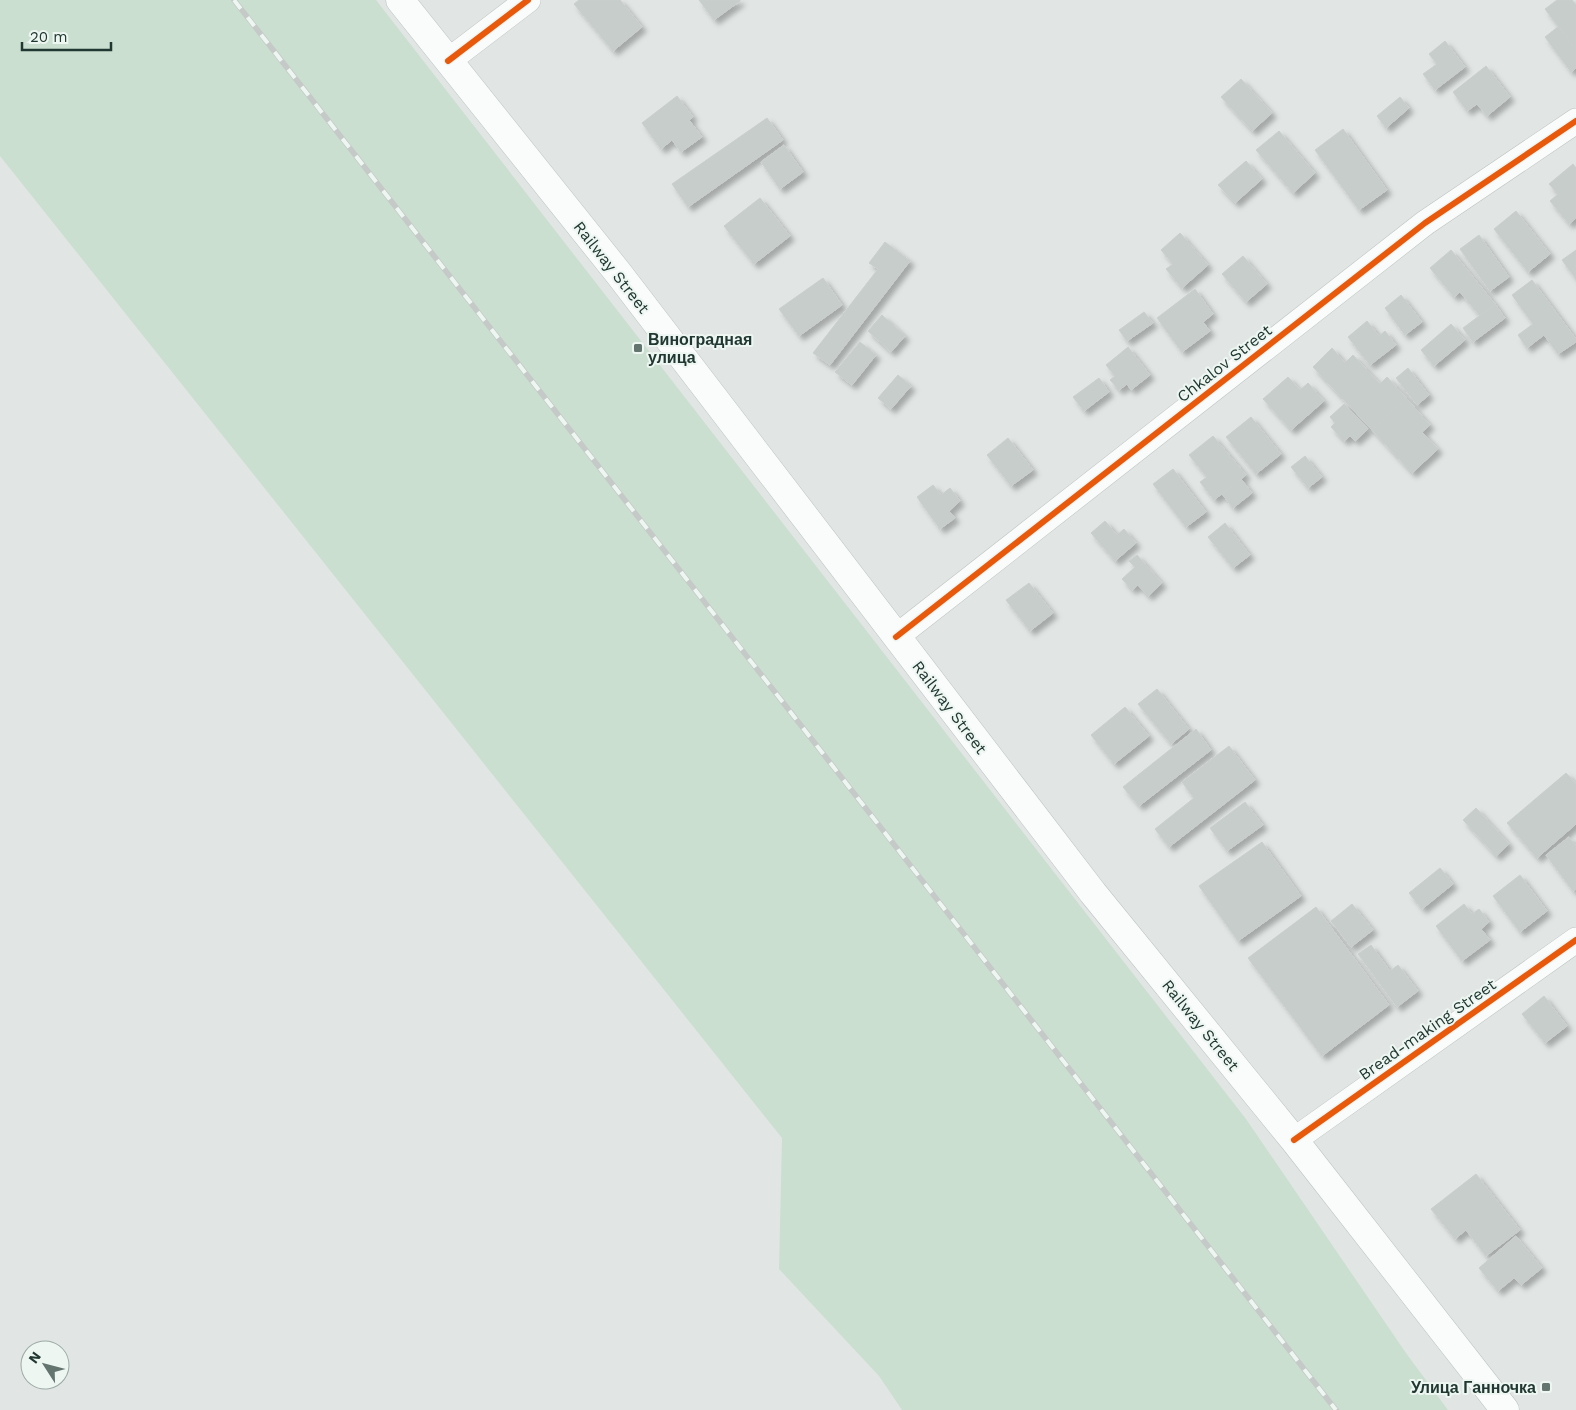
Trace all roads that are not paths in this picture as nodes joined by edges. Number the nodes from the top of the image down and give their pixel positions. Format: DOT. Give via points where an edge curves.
graph roads {
  1 [pos="400,0"];
  2 [pos="528,0"];
  3 [pos="448,60"];
  4 [pos="1576,121"];
  5 [pos="896,637"];
  6 [pos="1576,940"];
  7 [pos="1294,1140"];
  8 [pos="1505,1410"];
  1 -- 3 [label="main road, Railway Street"];
  2 -- 3 [label="street"];
  3 -- 5 [label="main road, Railway Street" via="619,274"];
  4 -- 5 [label="street, Chkalov Street" via="1425,223"];
  5 -- 7 [label="main road, Railway Street" via="1093,893"];
  6 -- 7 [label="street, Bread-making Street"];
  7 -- 8 [label="main road, Railway Street"];
}
